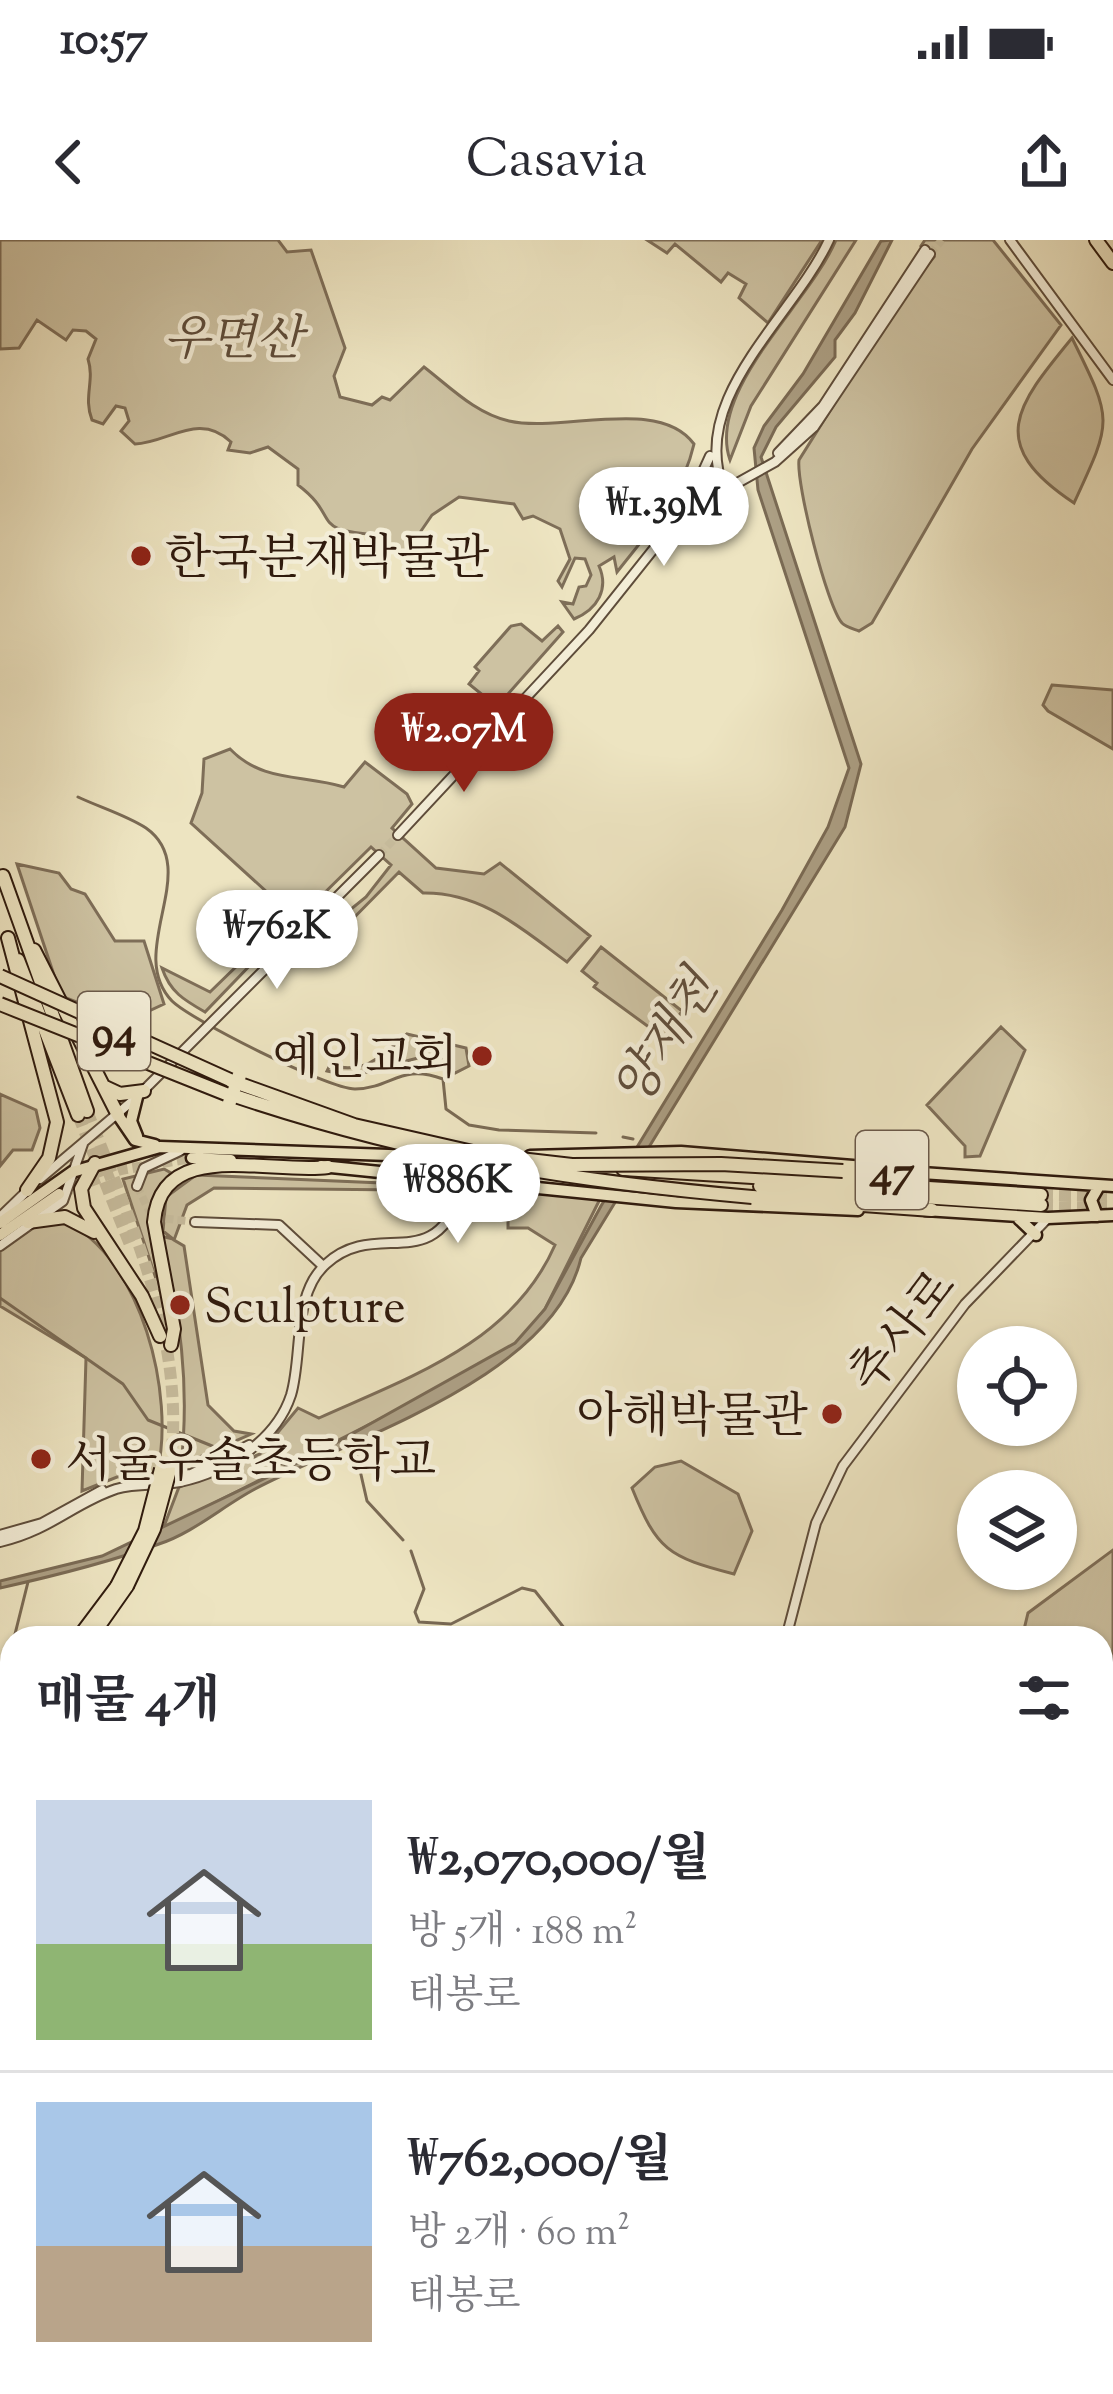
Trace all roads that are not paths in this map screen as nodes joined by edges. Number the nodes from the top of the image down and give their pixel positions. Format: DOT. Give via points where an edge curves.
graph roads {
  1 [pos="829,240"];
  2 [pos="1010,240"];
  3 [pos="1096,240"];
  4 [pos="927,252"];
  5 [pos="1113,262"];
  6 [pos="1113,380"];
  7 [pos="713,449"];
  8 [pos="724,490"];
  9 [pos="682,516"];
  10 [pos="398,835"];
  11 [pos="379,855"];
  12 [pos="3,876"];
  13 [pos="0,920"];
  14 [pos="24,934"];
  15 [pos="8,938"];
  16 [pos="0,976"];
  17 [pos="0,1004"];
  18 [pos="104,1086"];
  19 [pos="234,1089"];
  20 [pos="141,1094"];
  21 [pos="118,1114"];
  22 [pos="83,1143"];
  23 [pos="143,1143"];
  24 [pos="164,1147"];
  25 [pos="192,1152"];
  26 [pos="672,1157"];
  27 [pos="95,1163"];
  28 [pos="328,1167"];
  29 [pos="573,1170"];
  30 [pos="72,1172"];
  31 [pos="910,1173"];
  32 [pos="440,1176"];
  33 [pos="498,1181"];
  34 [pos="137,1186"];
  35 [pos="753,1186"];
  36 [pos="1099,1186"];
  37 [pos="1113,1186"];
  38 [pos="950,1188"];
  39 [pos="27,1190"];
  40 [pos="59,1194"];
  41 [pos="460,1195"];
  42 [pos="930,1205"];
  43 [pos="999,1214"];
  44 [pos="1113,1215"];
  45 [pos="1097,1216"];
  46 [pos="1048,1218"];
  47 [pos="0,1220"];
  48 [pos="28,1222"];
  49 [pos="195,1222"];
  50 [pos="0,1235"];
  51 [pos="99,1235"];
  52 [pos="1036,1235"];
  53 [pos="0,1246"];
  54 [pos="323,1266"];
  55 [pos="166,1470"];
  56 [pos="0,1538"];
  57 [pos="122,1586"];
  58 [pos="88,1626"];
  59 [pos="97,1626"];
  60 [pos="788,1626"];
  1 -- 7 [label="street" via="726,402"];
  2 -- 6 [label="street"];
  3 -- 5 [label="highway"];
  4 -- 8 [label="street" via="797,444"];
  7 -- 8 [label="street"];
  7 -- 9 [label="street"];
  8 -- 9 [label="street"];
  9 -- 10 [label="street" via="589,630"];
  11 -- 20 [label="street"];
  12 -- 14 [label="highway"];
  13 -- 15 [label="highway"];
  14 -- 15 [label="highway" via="83,1113"];
  14 -- 18 [label="highway"];
  15 -- 39 [label="highway" via="57,1121 50,1158"];
  16 -- 19 [label="highway, 94, bridge"];
  17 -- 19 [label="highway, 94, bridge"];
  18 -- 20 [label="highway"];
  18 -- 21 [label="highway"];
  19 -- 29 [label="highway, 94, bridge" via="420,1152"];
  20 -- 21 [label="street"];
  20 -- 23 [label="main road" via="132,1124"];
  21 -- 22 [label="street"];
  21 -- 23 [label="main road"];
  22 -- 30 [label="street"];
  22 -- 39 [label="street"];
  23 -- 24 [label="main road"];
  24 -- 25 [label="main road, 47"];
  24 -- 27 [label="main road, 47"];
  25 -- 26 [label="main road, 47"];
  25 -- 28 [label="main road, 47"];
  25 -- 34 [label="street" via="152,1162"];
  26 -- 31 [label="main road, 47"];
  26 -- 38 [label="main road"];
  27 -- 30 [label="main road, 47"];
  27 -- 51 [label="highway" via="81,1196"];
  28 -- 32 [label="main road, 47"];
  28 -- 51 [label="highway" via="201,1166 170,1179 154,1222 174,1329 165,1341"];
  29 -- 31 [label="highway, bridge" via="721,1164"];
  29 -- 35 [label="highway, bridge"];
  30 -- 47 [label="main road, 47"];
  30 -- 48 [label="street" via="63,1201"];
  31 -- 36 [label="main road, 47"];
  32 -- 33 [label="main road, 47"];
  32 -- 41 [label="street"];
  33 -- 41 [label="street"];
  33 -- 42 [label="main road, 47" via="642,1199"];
  35 -- 38 [label="highway"];
  35 -- 42 [label="highway"];
  36 -- 37 [label="main road, 47"];
  36 -- 45 [label="main road" via="1091,1200"];
  38 -- 42 [label="highway" via="1041,1200"];
  39 -- 47 [label="street"];
  40 -- 50 [label="main road"];
  41 -- 54 [label="street" via="450,1225 431,1238 366,1244"];
  42 -- 43 [label="main road, 47"];
  43 -- 46 [label="main road, 47"];
  43 -- 52 [label="main road"];
  44 -- 45 [label="main road, 47"];
  45 -- 46 [label="main road, 47"];
  46 -- 52 [label="street, 추사로"];
  48 -- 51 [label="highway" via="65,1217"];
  48 -- 53 [label="street"];
  49 -- 54 [label="street" via="279,1225"];
  52 -- 60 [label="street, 추사로" via="965,1304 844,1466 816,1523"];
  54 -- 56 [label="street" via="307,1299 292,1387 279,1418 255,1443 178,1482 116,1490 52,1526"];
  55 -- 57 [label="highway, bridge" via="154,1529"];
  57 -- 58 [label="highway"];
  57 -- 59 [label="highway"];
}
